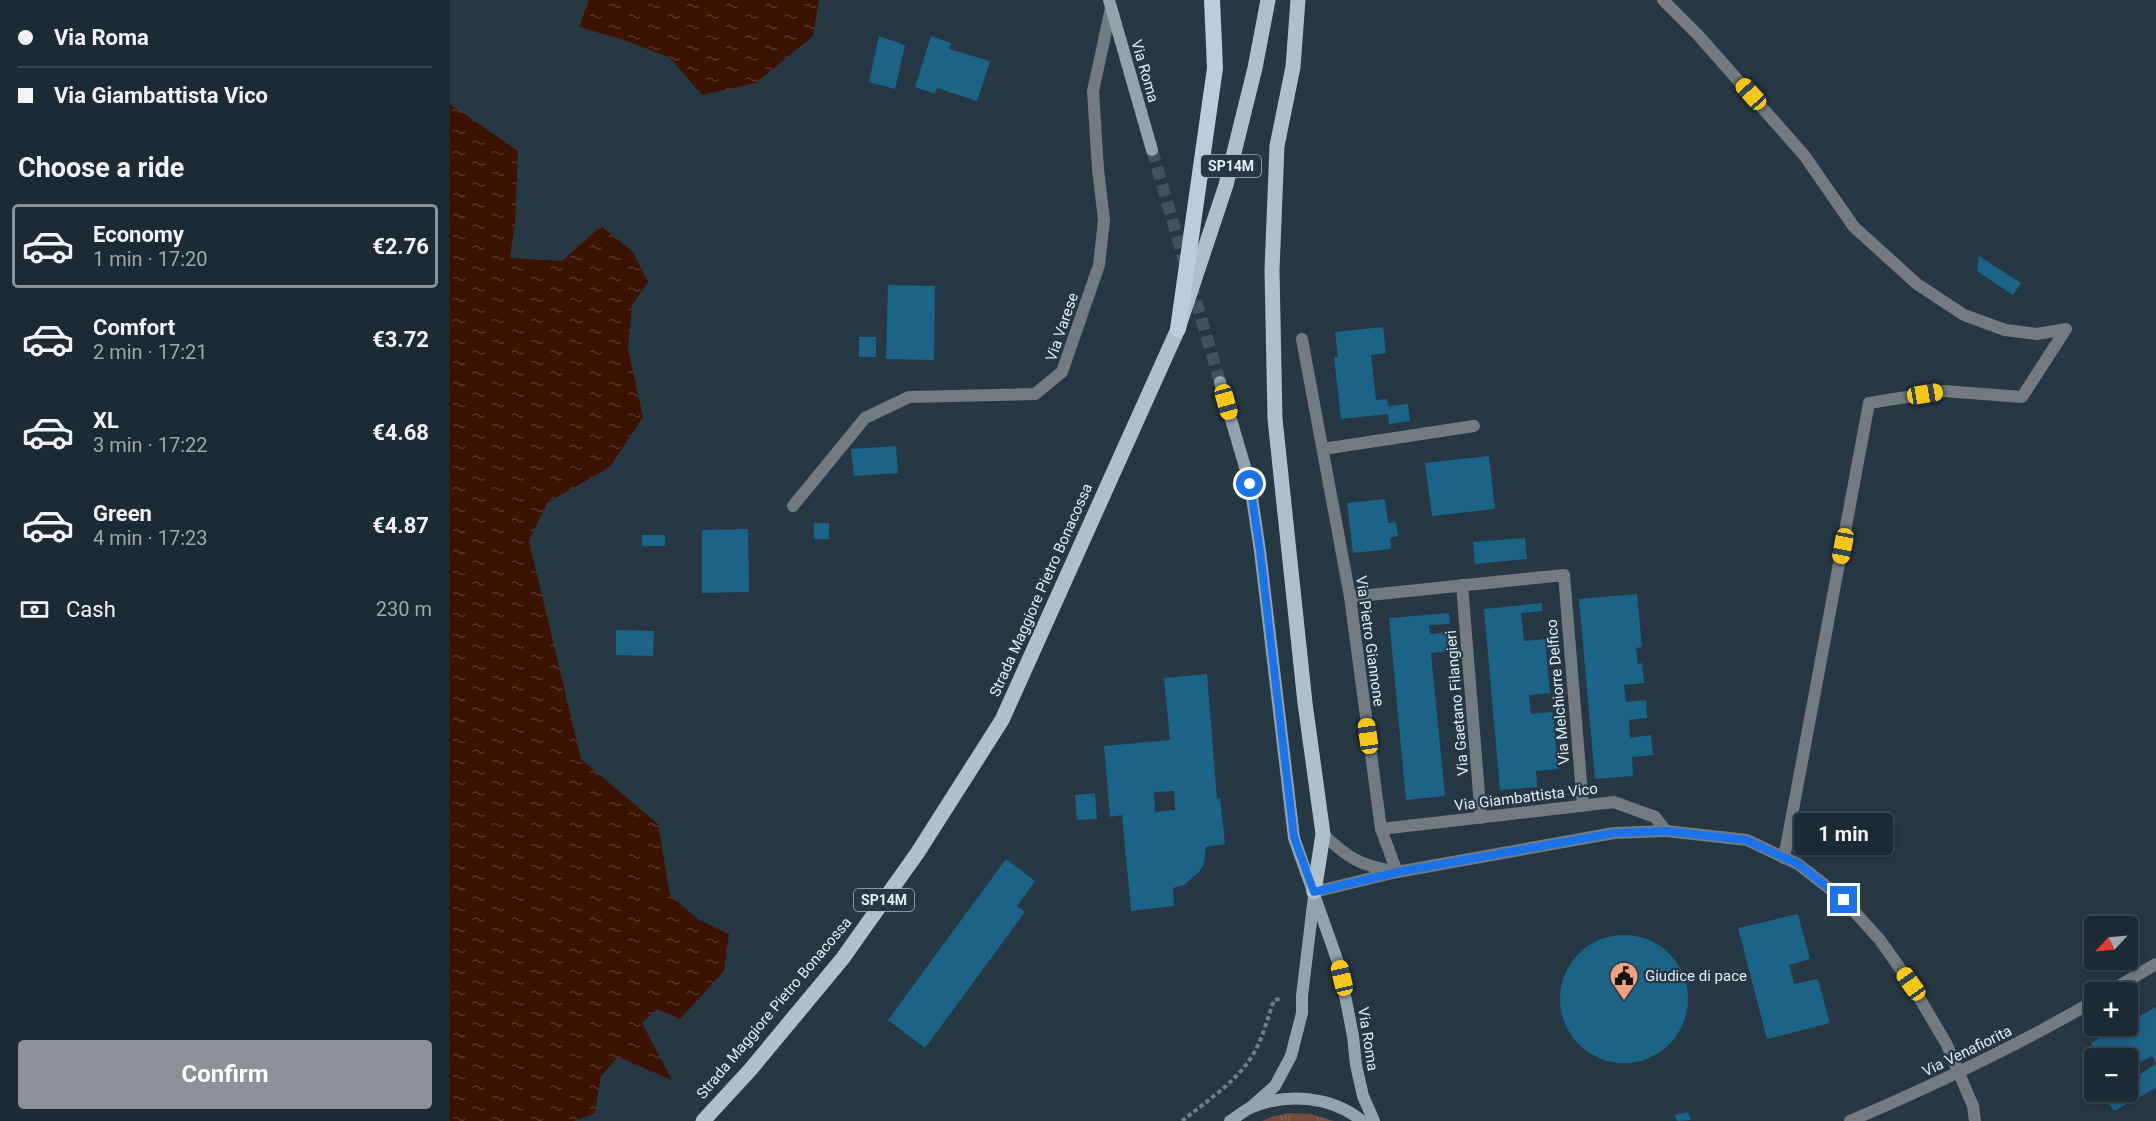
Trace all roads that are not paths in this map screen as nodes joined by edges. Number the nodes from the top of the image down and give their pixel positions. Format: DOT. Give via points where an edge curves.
graph roads {
  1 [pos="1212,0"];
  2 [pos="1268,0"];
  3 [pos="1298,0"];
  4 [pos="1663,0"];
  5 [pos="1110,4"];
  6 [pos="1152,150"];
  7 [pos="1178,329"];
  8 [pos="1302,339"];
  9 [pos="1220,382"];
  10 [pos="1474,426"];
  11 [pos="1323,449"];
  12 [pos="793,506"];
  13 [pos="1462,585"];
  14 [pos="1350,597"];
  15 [pos="1582,806"];
  16 [pos="1481,818"];
  17 [pos="1381,829"];
  18 [pos="1666,831"];
  19 [pos="1323,834"];
  20 [pos="1784,858"];
  21 [pos="1398,872"];
  22 [pos="1314,892"];
  23 [pos="2156,964"];
  24 [pos="2126,982"];
  25 [pos="2084,1007"];
  26 [pos="1960,1072"];
  27 [pos="1250,1108"];
  28 [pos="703,1121"];
  29 [pos="1230,1121"];
  30 [pos="1362,1121"];
  31 [pos="1374,1121"];
  32 [pos="1850,1121"];
  33 [pos="1975,1121"];
  1 -- 7 [label="highway" via="1215,68"];
  2 -- 7 [label="main road, Strada Maggiore Pietro Bonacossa / SP14M" via="1226,185"];
  3 -- 19 [label="main road" via="1293,67 1277,146 1272,270 1275,419"];
  4 -- 20 [label="street" via="1804,154 1854,227 1917,284 1964,315 2005,330 2037,333 2066,329 2022,397 1944,391 1869,403"];
  5 -- 6 [label="main road, Via Roma"];
  5 -- 12 [label="street, Via Varese" via="1093,91 1104,220 1099,264 1062,372 1035,394 909,397 865,418"];
  7 -- 28 [label="main road, Strada Maggiore Pietro Bonacossa / SP14M" via="1002,720 918,852 843,958"];
  8 -- 11 [label="street, Via Pietro Giannone"];
  9 -- 22 [label="main road, Via Roma" via="1250,484 1294,837"];
  10 -- 11 [label="street"];
  11 -- 14 [label="street, Via Pietro Giannone"];
  13 -- 14 [label="street"];
  13 -- 15 [label="street, Via Melchiorre Delfico" via="1564,575"];
  13 -- 16 [label="street, Via Gaetano Filangieri"];
  14 -- 17 [label="street, Via Pietro Giannone"];
  15 -- 16 [label="street, Via Giambattista Vico"];
  15 -- 18 [label="street, Via Giambattista Vico" via="1614,802 1655,817"];
  16 -- 17 [label="street, Via Giambattista Vico"];
  17 -- 21 [label="street, Via Pietro Giannone"];
  18 -- 20 [label="street" via="1746,840"];
  18 -- 21 [label="street" via="1614,833"];
  19 -- 21 [label="street" via="1346,856"];
  19 -- 22 [label="main road"];
  20 -- 26 [label="street" via="1798,864 1844,900 1880,940 1947,1043"];
  21 -- 22 [label="street"];
  22 -- 27 [label="main road, Via Roma" via="1302,1013 1291,1056 1275,1086"];
  22 -- 31 [label="main road, Via Roma" via="1339,965 1356,1065"];
  23 -- 24 [label="street"];
  25 -- 26 [label="street, Via Venafiorita"];
  26 -- 32 [label="street, Via Venafiorita"];
  26 -- 33 [label="street"];
  27 -- 29 [label="main road"];
  27 -- 30 [label="main road" via="1284,1098 1320,1100 1353,1113"];
}
